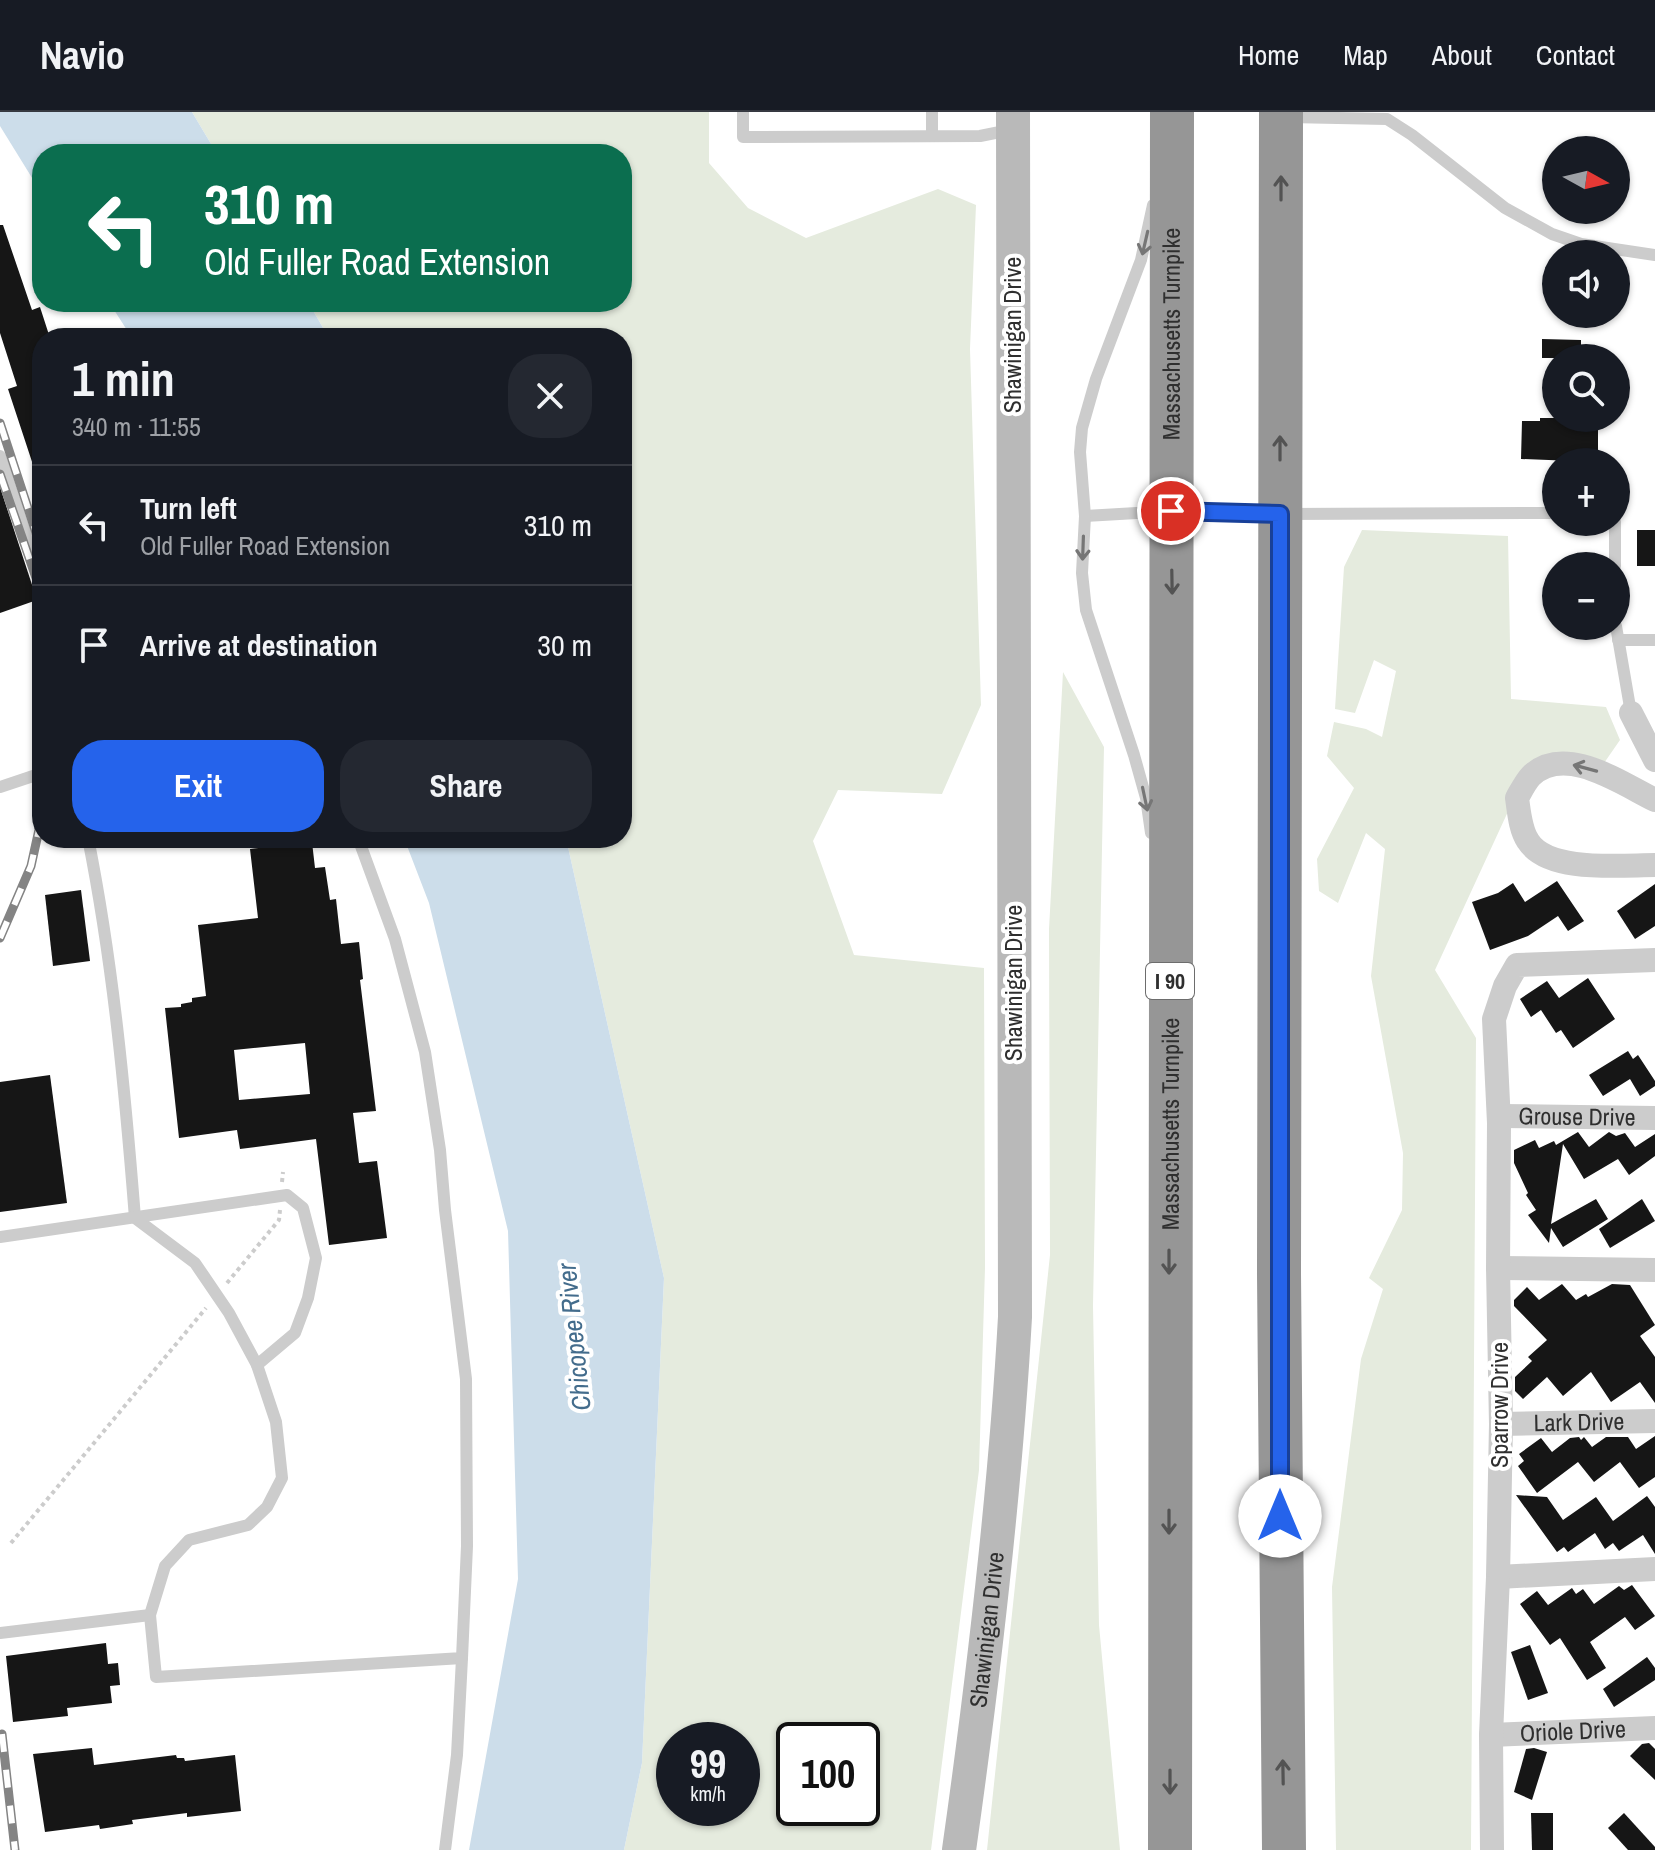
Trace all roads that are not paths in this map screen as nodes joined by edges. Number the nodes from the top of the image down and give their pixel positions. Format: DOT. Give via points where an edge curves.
graph roads {
  1 [pos="743,112"];
  2 [pos="932,112"];
  3 [pos="1172,112"];
  4 [pos="1281,114"];
  5 [pos="1013,121"];
  6 [pos="932,136"];
  7 [pos="1655,255"];
  8 [pos="0,456"];
  9 [pos="1171,511"];
  10 [pos="1542,513"];
  11 [pos="1280,514"];
  12 [pos="1085,516"];
  13 [pos="32,554"];
  14 [pos="1618,640"];
  15 [pos="1630,640"];
  16 [pos="1655,640"];
  17 [pos="1631,713"];
  18 [pos="1655,760"];
  19 [pos="32,776"];
  20 [pos="0,787"];
  21 [pos="1655,800"];
  22 [pos="1154,846"];
  23 [pos="90,848"];
  24 [pos="362,848"];
  25 [pos="1655,865"];
  26 [pos="1655,960"];
  27 [pos="1499,1116"];
  28 [pos="1655,1118"];
  29 [pos="135,1218"];
  30 [pos="0,1237"];
  31 [pos="1498,1268"];
  32 [pos="1655,1270"];
  33 [pos="257,1365"];
  34 [pos="1655,1421"];
  35 [pos="1501,1424"];
  36 [pos="1655,1569"];
  37 [pos="1498,1577"];
  38 [pos="150,1615"];
  39 [pos="0,1633"];
  40 [pos="462,1658"];
  41 [pos="1655,1728"];
  42 [pos="1491,1735"];
  43 [pos="445,1850"];
  44 [pos="959,1850"];
  45 [pos="1170,1850"];
  46 [pos="1284,1850"];
  47 [pos="1492,1850"];
  1 -- 6 [label="lane" via="743,137"];
  2 -- 6 [label="lane"];
  3 -- 9 [label="highway, Massachusetts Turnpike / I 90"];
  3 -- 12 [label="lane, one-way" via="1141,260 1082,428"];
  4 -- 7 [label="lane" via="1392,121 1486,195 1541,228 1578,243"];
  11 -- 4 [label="highway, one-way"];
  5 -- 6 [label="lane" via="980,136"];
  5 -- 44 [label="main road, Shawinigan Drive" via="1015,1317 994,1591"];
  8 -- 13 [label="lane"];
  9 -- 11 [label="lane"];
  9 -- 12 [label="lane"];
  9 -- 45 [label="highway, Massachusetts Turnpike / I 90, one-way" via="1165,881"];
  10 -- 11 [label="lane"];
  46 -- 11 [label="highway, one-way"];
  12 -- 22 [label="lane, one-way" via="1086,610 1134,755"];
  14 -- 17 [label="lane"];
  15 -- 16 [label="lane"];
  17 -- 18 [label="street"];
  19 -- 20 [label="lane"];
  21 -- 25 [label="street, one-way" via="1591,768 1561,762 1532,775 1517,798 1528,841 1545,857 1577,864"];
  23 -- 29 [label="lane" via="123,1070"];
  24 -- 40 [label="lane" via="395,939 425,1052 440,1150 466,1379"];
  26 -- 27 [label="street, Sparrow Drive" via="1517,965 1494,1019"];
  27 -- 28 [label="street, Grouse Drive"];
  27 -- 31 [label="street, Sparrow Drive"];
  29 -- 30 [label="lane"];
  29 -- 33 [label="lane" via="195,1263"];
  29 -- 33 [label="lane" via="287,1195 303,1208 316,1258 308,1298 295,1333"];
  31 -- 32 [label="street"];
  31 -- 35 [label="street, Sparrow Drive"];
  33 -- 38 [label="lane" via="276,1422 282,1478 267,1507 248,1525 189,1540 165,1566"];
  34 -- 35 [label="street, Lark Drive"];
  35 -- 37 [label="street, Sparrow Drive"];
  36 -- 37 [label="street"];
  37 -- 42 [label="street, Sparrow Drive"];
  38 -- 39 [label="lane"];
  38 -- 40 [label="lane" via="156,1677"];
  40 -- 43 [label="lane"];
  41 -- 42 [label="street, Oriole Drive"];
  42 -- 47 [label="street, Sparrow Drive"];
}
